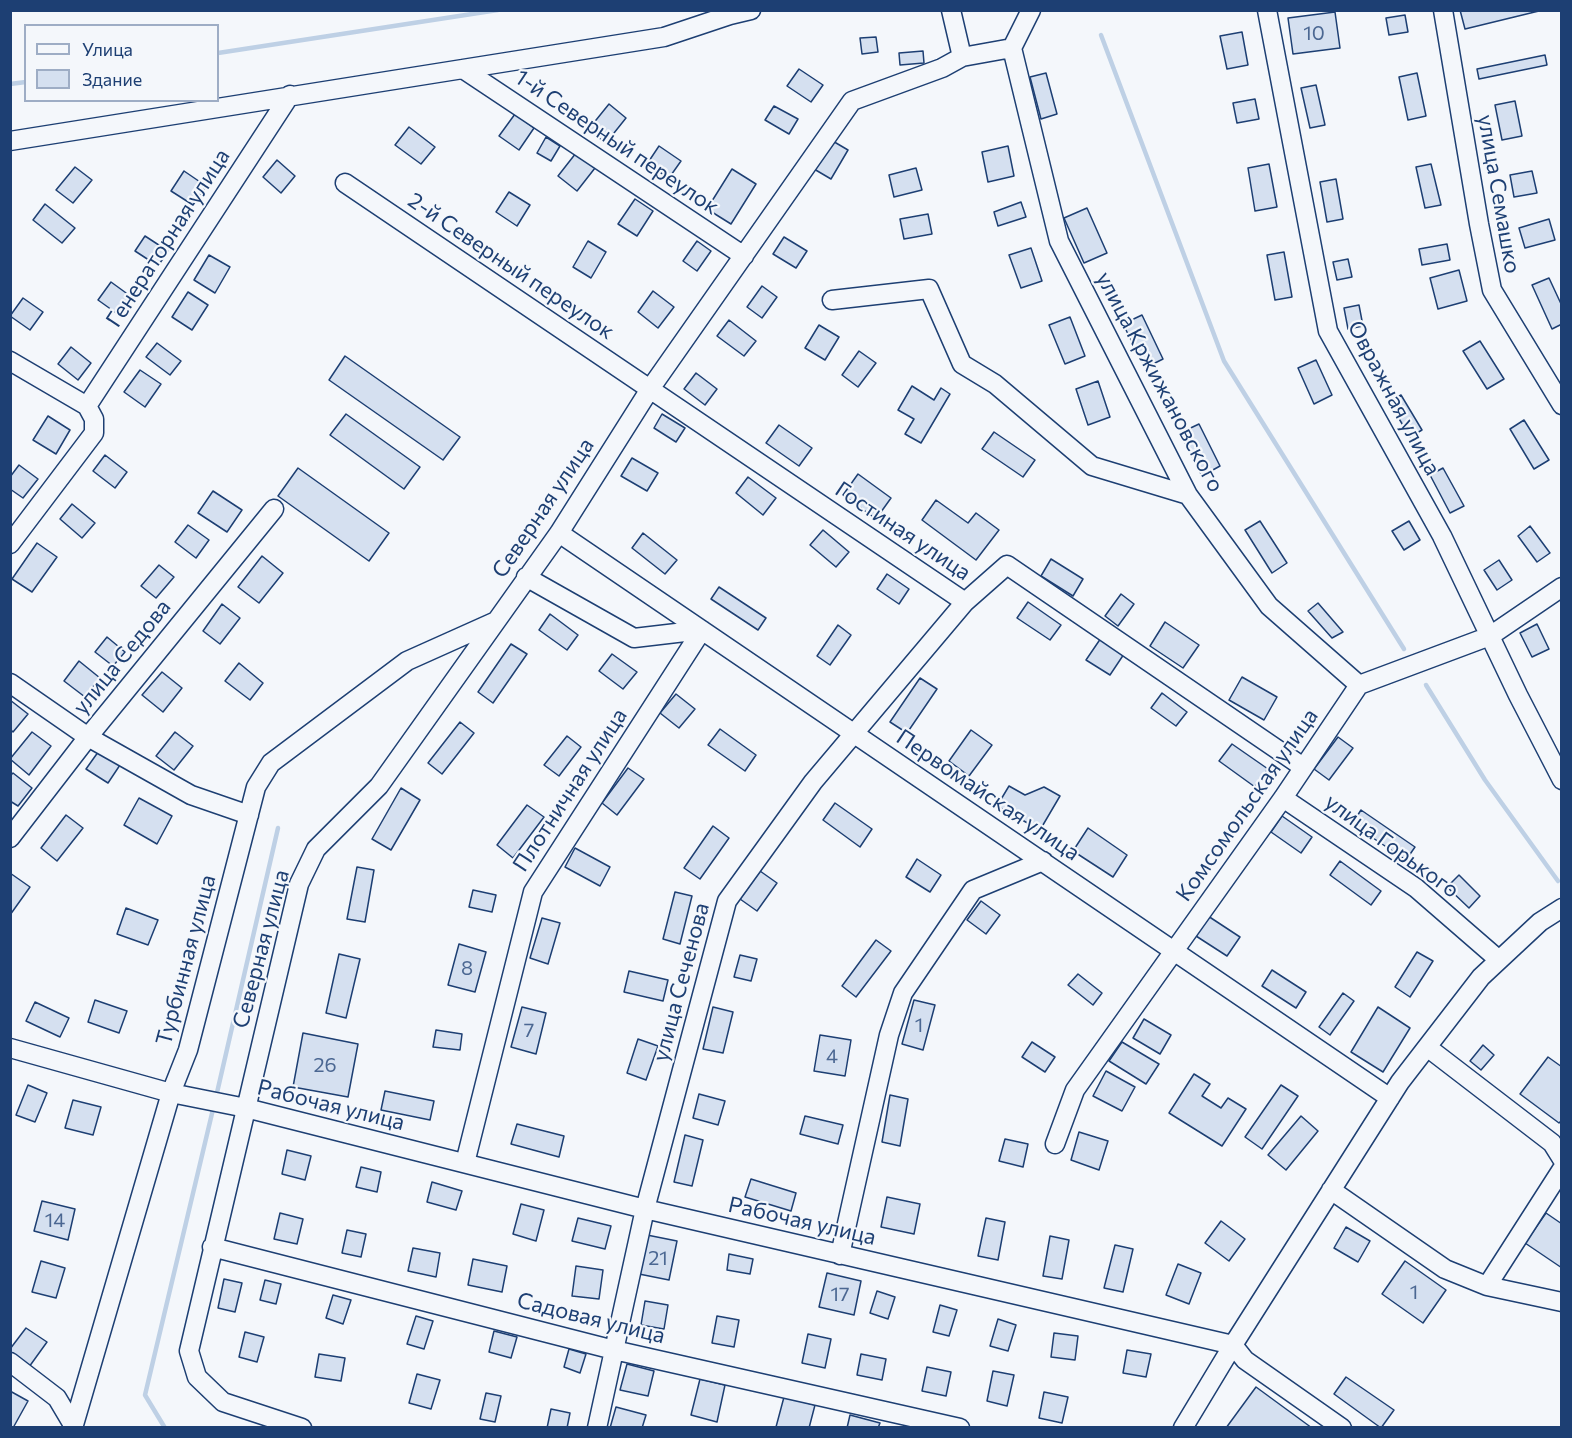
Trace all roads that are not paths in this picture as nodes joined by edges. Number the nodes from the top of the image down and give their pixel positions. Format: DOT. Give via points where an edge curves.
graph roads {
  1 [pos="751,10"];
  2 [pos="951,10"];
  3 [pos="1031,10"];
  4 [pos="1267,10"];
  5 [pos="1443,10"];
  6 [pos="1012,48"];
  7 [pos="962,57"];
  8 [pos="464,69"];
  9 [pos="290,95"];
  10 [pos="10,141"];
  11 [pos="345,183"];
  12 [pos="744,256"];
  13 [pos="832,300"];
  14 [pos="10,361"];
  15 [pos="650,389"];
  16 [pos="1562,405"];
  17 [pos="87,406"];
  18 [pos="1188,495"];
  19 [pos="274,509"];
  20 [pos="559,533"];
  21 [pos="10,544"];
  22 [pos="526,577"];
  23 [pos="1562,587"];
  24 [pos="964,602"];
  25 [pos="495,621"];
  26 [pos="702,630"];
  27 [pos="1490,636"];
  28 [pos="10,683"];
  29 [pos="1359,685"];
  30 [pos="854,733"];
  31 [pos="88,737"];
  32 [pos="1303,767"];
  33 [pos="1562,780"];
  34 [pos="1282,798"];
  35 [pos="249,815"];
  36 [pos="10,838"];
  37 [pos="1043,861"];
  38 [pos="1562,908"];
  39 [pos="1175,951"];
  40 [pos="1499,960"];
  41 [pos="1427,1047"];
  42 [pos="10,1048"];
  43 [pos="171,1093"];
  44 [pos="1390,1098"];
  45 [pos="238,1106"];
  46 [pos="1055,1144"];
  47 [pos="1562,1159"];
  48 [pos="465,1163"];
  49 [pos="1562,1169"];
  50 [pos="1331,1190"];
  51 [pos="645,1209"];
  52 [pos="212,1247"];
  53 [pos="840,1255"];
  54 [pos="1487,1286"];
  55 [pos="1562,1302"];
  56 [pos="1233,1346"];
  57 [pos="614,1350"];
  58 [pos="10,1362"];
  59 [pos="73,1426"];
  60 [pos="302,1428"];
  61 [pos="597,1428"];
  62 [pos="960,1428"];
  63 [pos="1183,1428"];
  64 [pos="1342,1428"];
  1 -- 8 [label="street" via="664,37"];
  2 -- 7 [label="street"];
  3 -- 6 [label="street"];
  4 -- 27 [label="street, Овражная улица" via="1328,331 1442,536"];
  5 -- 16 [label="street, улица Семашко" via="1492,290"];
  6 -- 7 [label="street, Северная улица"];
  6 -- 18 [label="street, улица Кржижановского" via="1059,241"];
  7 -- 12 [label="street, Северная улица" via="852,101"];
  8 -- 9 [label="street"];
  8 -- 12 [label="street, 1-й Северный переулок"];
  9 -- 10 [label="street"];
  9 -- 17 [label="street, Генераторная улица"];
  11 -- 15 [label="street, 2-й Северный переулок"];
  12 -- 15 [label="street, Северная улица"];
  13 -- 18 [label="street" via="929,289 962,364 995,384 1092,466"];
  14 -- 17 [label="street"];
  15 -- 20 [label="street, Северная улица"];
  15 -- 24 [label="street, Гостиная улица"];
  17 -- 21 [label="street" via="94,419 94,433"];
  18 -- 29 [label="street, улица Кржижановского" via="1269,606"];
  19 -- 31 [label="street, улица Седова"];
  20 -- 22 [label="street, Северная улица"];
  20 -- 26 [label="street, Первомайская улица"];
  22 -- 25 [label="street, Северная улица"];
  22 -- 26 [label="street" via="634,638"];
  23 -- 27 [label="street"];
  24 -- 30 [label="street, улица Сеченова"];
  24 -- 32 [label="street, Гостиная улица" via="1007,565"];
  25 -- 35 [label="street, Турбинная улица" via="407,661 272,763 256,787"];
  25 -- 45 [label="street, Северная улица" via="380,786 316,849 299,884"];
  26 -- 30 [label="street, Первомайская улица"];
  26 -- 48 [label="street, Плотничная улица" via="533,892"];
  27 -- 29 [label="street"];
  27 -- 33 [label="street, Овражная улица"];
  28 -- 31 [label="street"];
  29 -- 32 [label="street, Комсомольская улица"];
  30 -- 37 [label="street, Первомайская улица"];
  30 -- 51 [label="street, улица Сеченова" via="813,782 727,901"];
  31 -- 35 [label="street" via="192,795"];
  31 -- 36 [label="street, улица Седова"];
  32 -- 34 [label="street, Комсомольская улица"];
  34 -- 39 [label="street, Комсомольская улица"];
  34 -- 40 [label="street, улица Горького" via="1416,888"];
  35 -- 43 [label="street, Турбинная улица" via="188,1050"];
  37 -- 39 [label="street, Первомайская улица"];
  37 -- 53 [label="street" via="973,890 903,993 889,1035"];
  38 -- 40 [label="street" via="1540,922"];
  39 -- 44 [label="street, Первомайская улица"];
  39 -- 46 [label="street, Комсомольская улица" via="1075,1090"];
  40 -- 41 [label="street" via="1481,976"];
  41 -- 44 [label="street"];
  41 -- 47 [label="street" via="1552,1143"];
  42 -- 43 [label="street, Рабочая улица"];
  43 -- 45 [label="street, Рабочая улица"];
  43 -- 59 [label="street, Турбинная улица"];
  44 -- 50 [label="street"];
  45 -- 48 [label="street, Рабочая улица"];
  45 -- 52 [label="street, Северная улица"];
  48 -- 51 [label="street, Рабочая улица"];
  49 -- 54 [label="street"];
  50 -- 54 [label="street" via="1445,1269"];
  50 -- 56 [label="street"];
  51 -- 53 [label="street, Рабочая улица"];
  51 -- 57 [label="street, улица Сеченова"];
  52 -- 57 [label="street, Садовая улица"];
  52 -- 60 [label="street, Северная улица" via="189,1351 197,1377 223,1402"];
  53 -- 56 [label="street, Рабочая улица"];
  54 -- 55 [label="street"];
  56 -- 63 [label="street"];
  56 -- 64 [label="street" via="1245,1360"];
  57 -- 61 [label="street, улица Сеченова"];
  57 -- 62 [label="street, Садовая улица"];
  58 -- 59 [label="street" via="57,1398"];
}
